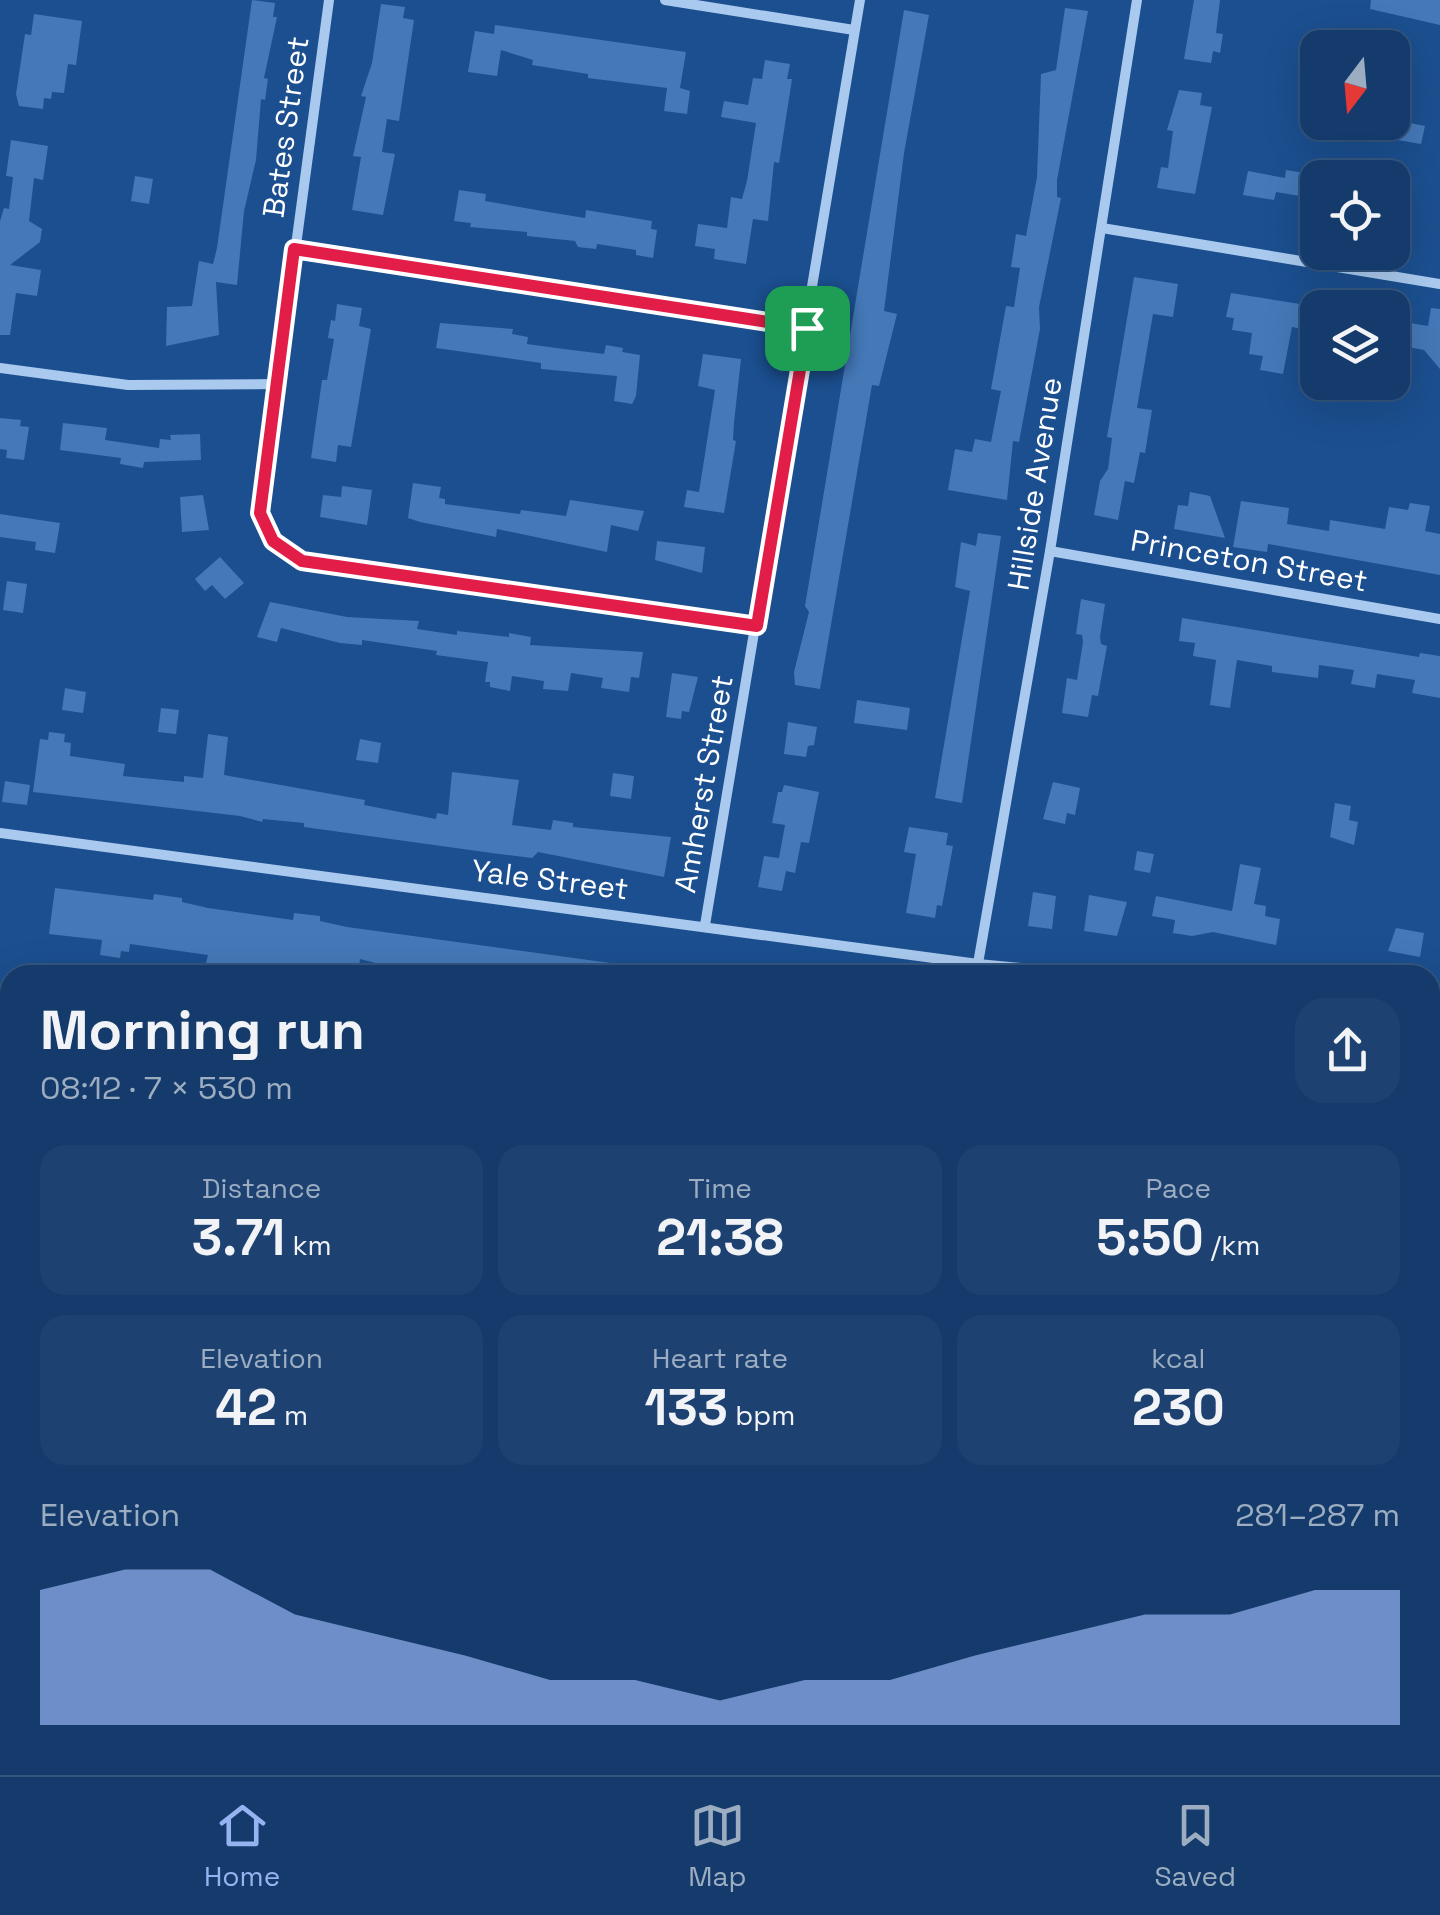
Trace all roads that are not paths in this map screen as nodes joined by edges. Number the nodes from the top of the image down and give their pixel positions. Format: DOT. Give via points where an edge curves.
graph roads {
  1 [pos="329,0"];
  2 [pos="665,0"];
  3 [pos="860,0"];
  4 [pos="1138,0"];
  5 [pos="854,30"];
  6 [pos="1102,228"];
  7 [pos="294,249"];
  8 [pos="1440,284"];
  9 [pos="807,328"];
  10 [pos="0,368"];
  11 [pos="275,384"];
  12 [pos="1050,551"];
  13 [pos="1440,619"];
  14 [pos="757,626"];
  15 [pos="0,834"];
  16 [pos="705,925"];
  17 [pos="953,965"];
  18 [pos="979,965"];
  1 -- 7 [label="street, Bates Street"];
  2 -- 5 [label="street"];
  3 -- 5 [label="street, Amherst Street"];
  4 -- 6 [label="street, Hillside Avenue"];
  5 -- 9 [label="street, Amherst Street"];
  6 -- 8 [label="street"];
  6 -- 12 [label="street, Hillside Avenue"];
  7 -- 9 [label="street"];
  7 -- 11 [label="street, Bates Street"];
  9 -- 14 [label="street, Amherst Street"];
  10 -- 11 [label="street" via="128,385"];
  11 -- 14 [label="street, Bates Street" via="260,513 273,541 302,561"];
  12 -- 13 [label="street, Princeton Street"];
  12 -- 18 [label="street, Hillside Avenue"];
  14 -- 16 [label="street, Amherst Street"];
  15 -- 16 [label="street, Yale Street"];
  16 -- 17 [label="street, Yale Street"];
}
